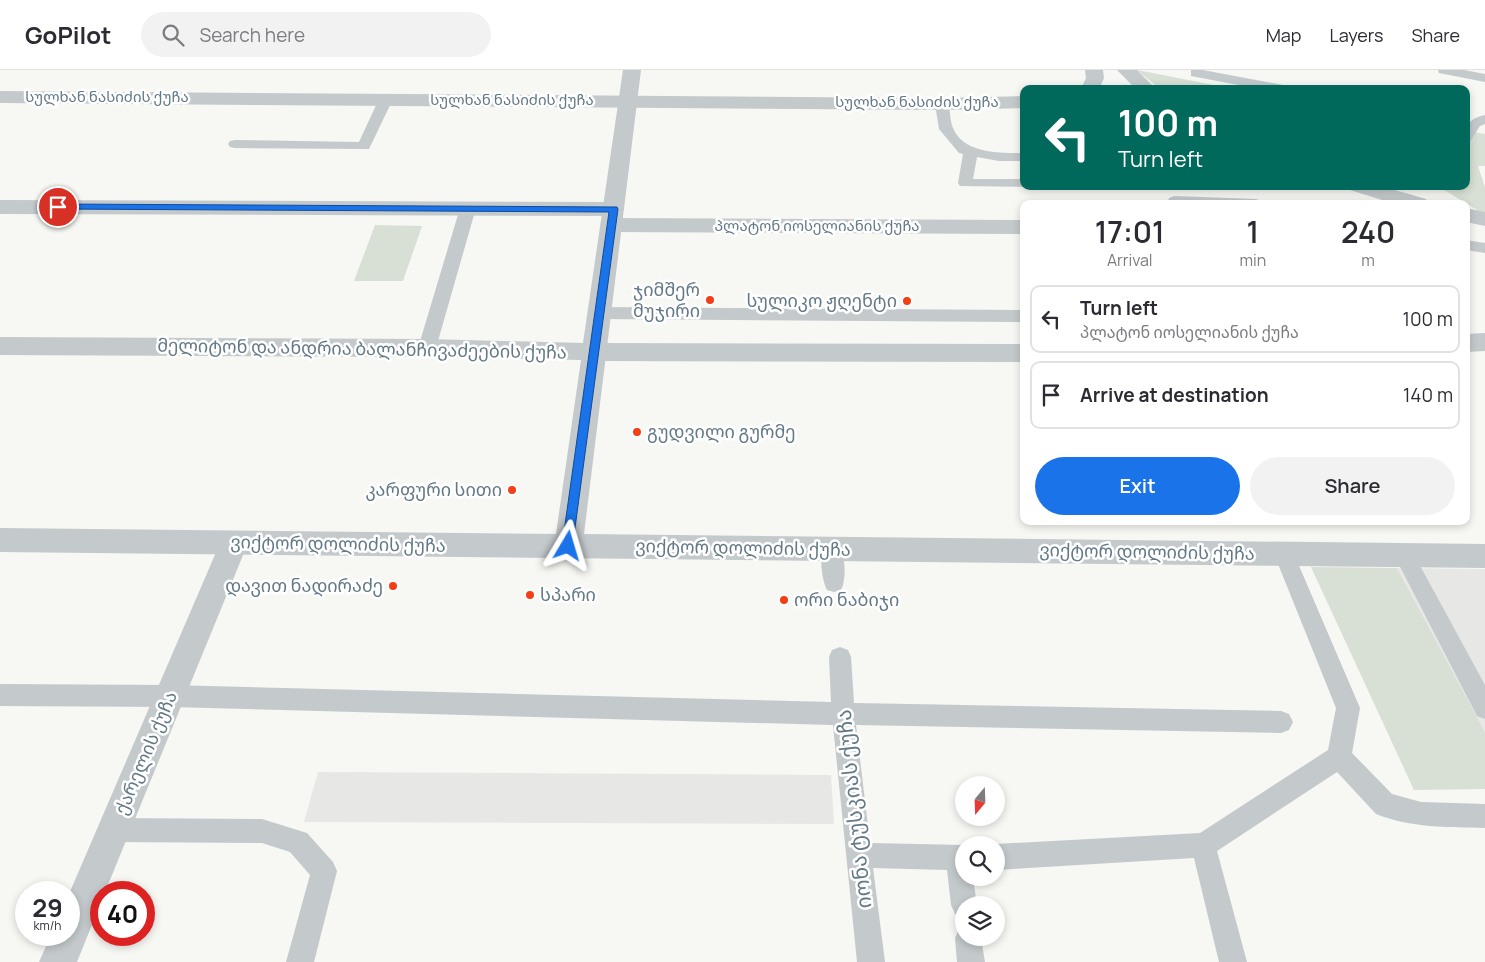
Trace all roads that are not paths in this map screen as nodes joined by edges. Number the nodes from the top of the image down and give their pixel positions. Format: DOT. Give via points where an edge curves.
graph roads {
  1 [pos="632,70"];
  2 [pos="1094,70"];
  3 [pos="1126,70"];
  4 [pos="1197,70"];
  5 [pos="1444,70"];
  6 [pos="1485,78"];
  7 [pos="1092,85"];
  8 [pos="1143,85"];
  9 [pos="1260,85"];
  10 [pos="0,97"];
  11 [pos="386,100"];
  12 [pos="628,101"];
  13 [pos="1020,102"];
  14 [pos="942,104"];
  15 [pos="235,144"];
  16 [pos="971,151"];
  17 [pos="1020,157"];
  18 [pos="1020,184"];
  19 [pos="1368,190"];
  20 [pos="1397,200"];
  21 [pos="0,207"];
  22 [pos="468,208"];
  23 [pos="1470,216"];
  24 [pos="612,217"];
  25 [pos="1485,219"];
  26 [pos="1020,227"];
  27 [pos="1470,246"];
  28 [pos="1485,248"];
  29 [pos="599,313"];
  30 [pos="1020,316"];
  31 [pos="1485,342"];
  32 [pos="1470,343"];
  33 [pos="0,346"];
  34 [pos="427,348"];
  35 [pos="594,352"];
  36 [pos="1020,353"];
  37 [pos="0,540"];
  38 [pos="234,543"];
  39 [pos="568,546"];
  40 [pos="832,549"];
  41 [pos="1284,554"];
  42 [pos="1404,555"];
  43 [pos="1485,556"];
  44 [pos="834,583"];
  45 [pos="840,657"];
  46 [pos="0,694"];
  47 [pos="170,696"];
  48 [pos="1485,708"];
  49 [pos="843,714"];
  50 [pos="1281,722"];
  51 [pos="1339,757"];
  52 [pos="1485,816"];
  53 [pos="113,830"];
  54 [pos="1203,845"];
  55 [pos="859,855"];
  56 [pos="1005,856"];
  57 [pos="955,858"];
  58 [pos="969,946"];
  59 [pos="58,962"];
  60 [pos="300,962"];
  61 [pos="870,962"];
  62 [pos="971,962"];
  63 [pos="1233,962"];
  1 -- 12 [label="street"];
  2 -- 7 [label="street"];
  3 -- 8 [label="street"];
  4 -- 9 [label="lane" via="1196,73"];
  5 -- 6 [label="lane"];
  10 -- 11 [label="street, სულხან ნასიძის ქუჩა"];
  11 -- 12 [label="street, სულხან ნასიძის ქუჩა"];
  11 -- 15 [label="lane" via="364,146"];
  12 -- 14 [label="street, სულხან ნასიძის ქუჩა"];
  12 -- 24 [label="street"];
  13 -- 14 [label="street, სულხან ნასიძის ქუჩა"];
  14 -- 16 [label="lane" via="946,129 964,150"];
  16 -- 17 [label="lane" via="998,157"];
  16 -- 18 [label="lane" via="965,183"];
  19 -- 20 [label="street"];
  21 -- 22 [label="street, პლატონ იოსელიანის ქუჩა"];
  22 -- 24 [label="street, პლატონ იოსელიანის ქუჩა"];
  22 -- 34 [label="lane"];
  23 -- 25 [label="street"];
  24 -- 26 [label="street, პლატონ იოსელიანის ქუჩა"];
  24 -- 29 [label="street"];
  27 -- 28 [label="lane"];
  29 -- 30 [label="lane"];
  29 -- 35 [label="street"];
  31 -- 32 [label="street"];
  33 -- 34 [label="street, მელიტონ და ანდრია ბალანჩივაძეების ქუჩა"];
  34 -- 35 [label="street, მელიტონ და ანდრია ბალანჩივაძეების ქუჩა"];
  35 -- 36 [label="street, მელიტონ და ანდრია ბალანჩივაძეების ქუჩა"];
  35 -- 39 [label="street"];
  37 -- 38 [label="street, ვიქტორ დოლიძის ქუჩა"];
  38 -- 39 [label="street, ვიქტორ დოლიძის ქუჩა"];
  38 -- 47 [label="street, ქარელის ქუჩა"];
  39 -- 40 [label="street, ვიქტორ დოლიძის ქუჩა"];
  40 -- 41 [label="street, ვიქტორ დოლიძის ქუჩა"];
  40 -- 44 [label="lane"];
  41 -- 42 [label="street, ვიქტორ დოლიძის ქუჩა"];
  41 -- 51 [label="lane" via="1348,708"];
  42 -- 43 [label="street, ვიქტორ დოლიძის ქუჩა"];
  42 -- 48 [label="lane"];
  45 -- 49 [label="lane, იონა ტუსკიას ქუჩა"];
  46 -- 47 [label="lane"];
  47 -- 49 [label="lane"];
  47 -- 53 [label="street, ქარელის ქუჩა"];
  49 -- 50 [label="lane"];
  49 -- 55 [label="lane, იონა ტუსკიას ქუჩა"];
  51 -- 52 [label="lane" via="1385,805 1421,814"];
  51 -- 54 [label="lane"];
  53 -- 59 [label="street, ქარელის ქუჩა"];
  53 -- 60 [label="lane" via="262,831 298,842 324,871"];
  54 -- 56 [label="lane"];
  54 -- 63 [label="lane"];
  55 -- 57 [label="lane"];
  55 -- 61 [label="lane, იონა ტუსკიას ქუჩა"];
  58 -- 62 [label="lane"];
}
